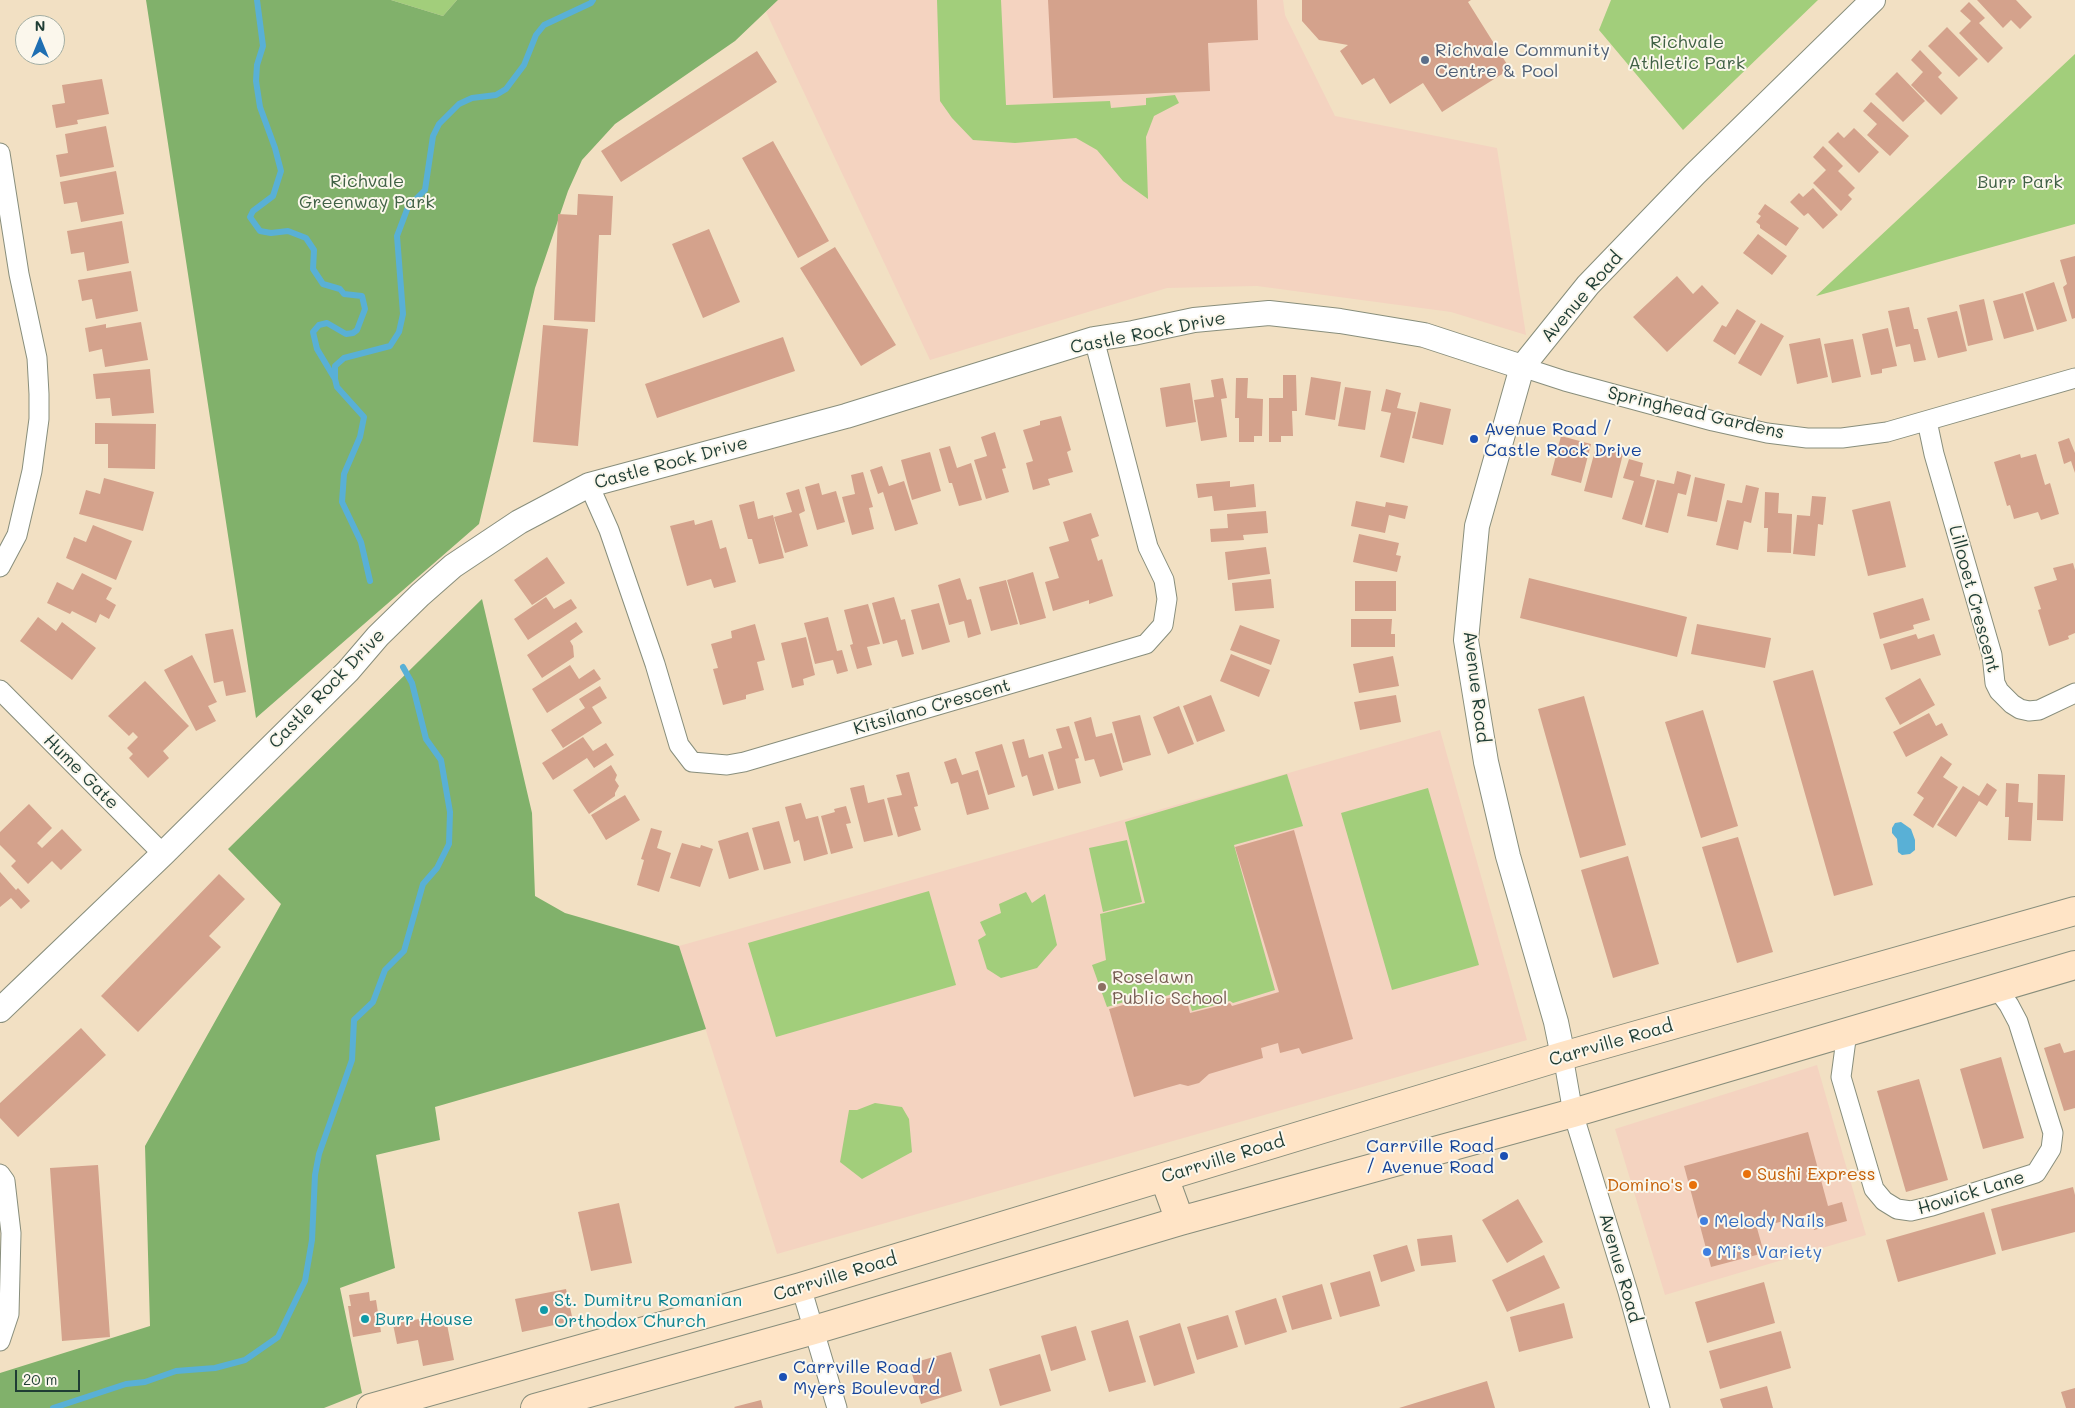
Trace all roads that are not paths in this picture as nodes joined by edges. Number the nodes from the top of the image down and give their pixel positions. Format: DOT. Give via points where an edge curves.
graph roads {
  1 [pos="1873,0"];
  2 [pos="0,153"];
  3 [pos="1094,339"];
  4 [pos="1522,367"];
  5 [pos="2075,378"];
  6 [pos="1927,421"];
  7 [pos="589,485"];
  8 [pos="0,567"];
  9 [pos="0,690"];
  10 [pos="2075,693"];
  11 [pos="163,854"];
  12 [pos="2075,911"];
  13 [pos="2075,965"];
  14 [pos="1996,987"];
  15 [pos="0,1010"];
  16 [pos="1846,1032"];
  17 [pos="1563,1056"];
  18 [pos="1573,1113"];
  19 [pos="0,1174"];
  20 [pos="1164,1177"];
  21 [pos="1180,1221"];
  22 [pos="802,1287"];
  23 [pos="814,1330"];
  24 [pos="0,1341"];
  25 [pos="455,1397"];
  26 [pos="578,1402"];
  27 [pos="371,1408"];
  28 [pos="535,1408"];
  29 [pos="837,1408"];
  30 [pos="1660,1408"];
  1 -- 4 [label="street, Avenue Road" via="1695,174 1588,285"];
  2 -- 8 [label="street" via="19,274 37,358 39,420 32,471 17,535"];
  3 -- 4 [label="street, Castle Rock Drive" via="1194,320 1269,313 1340,321 1424,336"];
  3 -- 7 [label="street, Castle Rock Drive" via="846,416"];
  3 -- 7 [label="street, Kitsilano Crescent" via="1148,547 1164,580 1167,599 1163,625 1146,644 744,762 727,765 692,762 679,745 609,530"];
  4 -- 6 [label="street, Springhead Gardens" via="1766,434 1842,438 1887,432"];
  4 -- 17 [label="street, Avenue Road" via="1477,526 1466,640 1486,762 1508,856"];
  5 -- 6 [label="street, Springhead Gardens"];
  6 -- 10 [label="street, Lillooet Crescent" via="1992,655 1999,691 2012,704 2029,711 2039,710"];
  7 -- 11 [label="street, Castle Rock Drive" via="519,522 453,566 378,636 348,671"];
  9 -- 11 [label="street, Hume Gate"];
  11 -- 15 [label="street, Castle Rock Drive"];
  12 -- 17 [label="main road, Carrville Road"];
  13 -- 14 [label="main road"];
  14 -- 16 [label="main road"];
  14 -- 16 [label="street, Howick Lane" via="2018,1022 2053,1133 2051,1149 2036,1173 1941,1203 1912,1211 1897,1209 1874,1189 1841,1077"];
  16 -- 18 [label="main road"];
  17 -- 18 [label="street, Avenue Road"];
  17 -- 20 [label="main road, Carrville Road"];
  18 -- 21 [label="main road"];
  18 -- 30 [label="street, Avenue Road"];
  19 -- 24 [label="street" via="5,1181 11,1233 9,1314"];
  20 -- 21 [label="main road"];
  20 -- 22 [label="main road, Carrville Road"];
  21 -- 23 [label="main road"];
  22 -- 23 [label="street"];
  22 -- 25 [label="main road, Carrville Road"];
  23 -- 26 [label="main road"];
  23 -- 29 [label="street"];
  25 -- 27 [label="main road, Carrville Road"];
  26 -- 28 [label="main road"];
}
